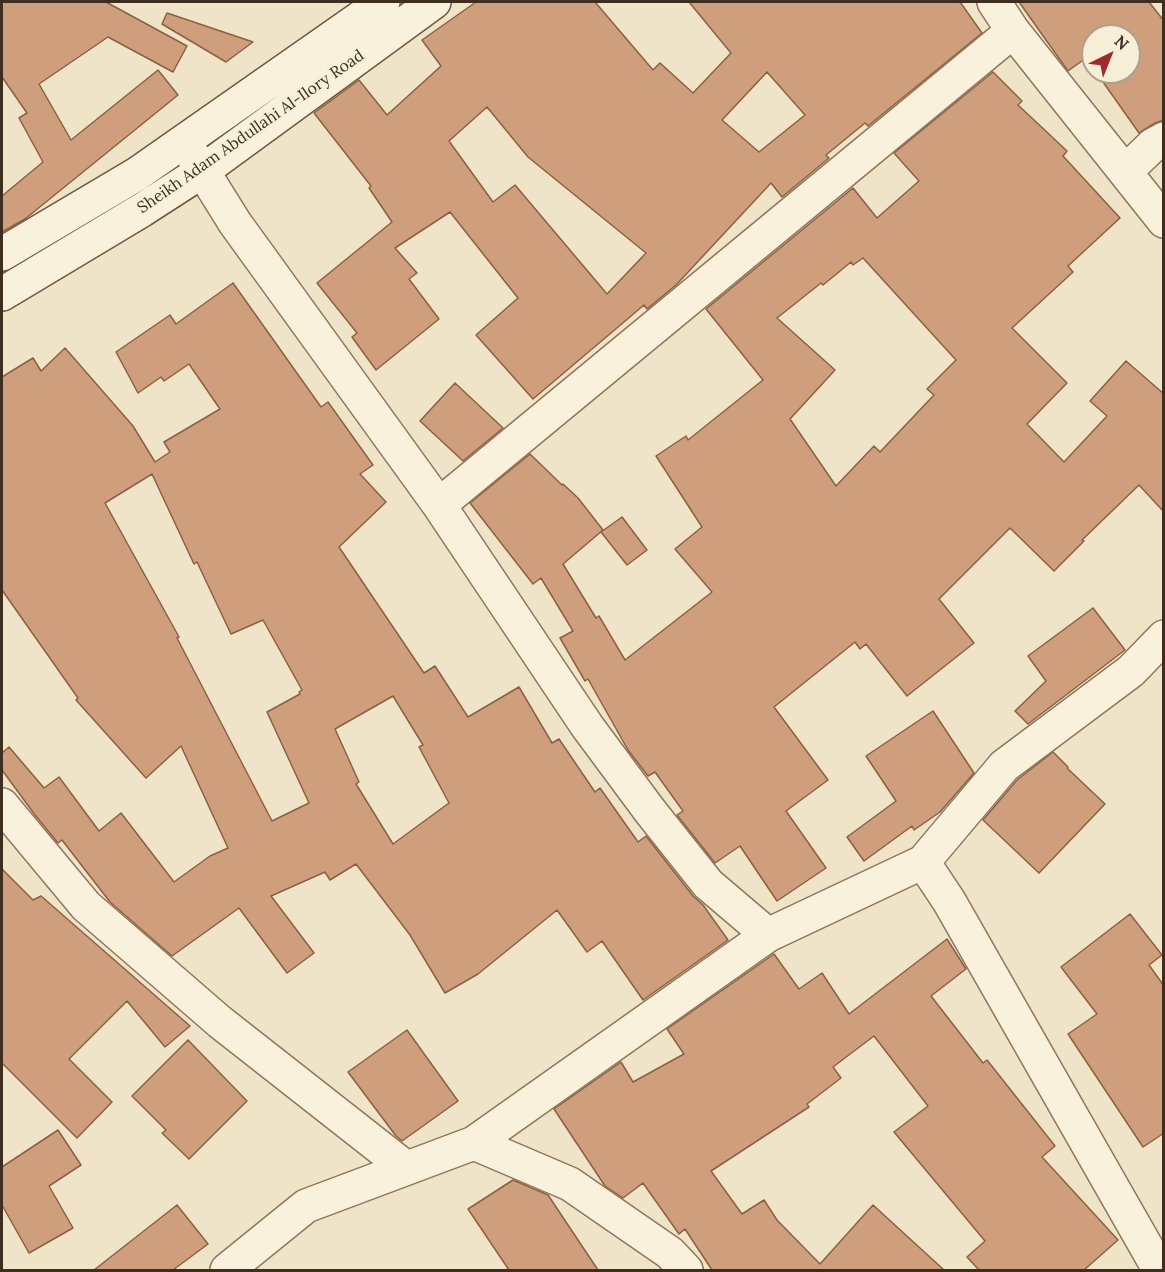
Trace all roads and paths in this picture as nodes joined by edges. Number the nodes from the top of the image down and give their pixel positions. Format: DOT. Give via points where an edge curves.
graph roads {
  1 [pos="383,2"];
  2 [pos="434,2"];
  3 [pos="993,2"];
  4 [pos="1013,31"];
  5 [pos="1164,139"];
  6 [pos="184,142"];
  7 [pos="204,170"];
  8 [pos="1125,172"];
  9 [pos="1164,221"];
  10 [pos="2,254"];
  11 [pos="2,294"];
  12 [pos="439,505"];
  13 [pos="1164,637"];
  14 [pos="2,806"];
  15 [pos="923,862"];
  16 [pos="768,935"];
  17 [pos="474,1143"];
  18 [pos="406,1168"];
  19 [pos="227,1270"];
  20 [pos="686,1270"];
  21 [pos="1157,1270"];
  1 -- 6 [label="street, Sheikh Adam Abdullahi Al-Ilory Road"];
  2 -- 7 [label="street, Sheikh Adam Abdullahi Al-Ilory Road"];
  3 -- 4 [label="street"];
  4 -- 8 [label="street"];
  4 -- 12 [label="street"];
  5 -- 8 [label="street"];
  6 -- 7 [label="street"];
  6 -- 10 [label="street, Sheikh Adam Abdullahi Al-Ilory Road"];
  7 -- 11 [label="street, Sheikh Adam Abdullahi Al-Ilory Road"];
  7 -- 12 [label="street" via="235,223"];
  8 -- 9 [label="street"];
  12 -- 16 [label="street" via="587,726 650,811 708,884"];
  13 -- 15 [label="street" via="1131,671 1004,766"];
  14 -- 18 [label="street" via="86,906 220,1022"];
  15 -- 16 [label="street"];
  15 -- 21 [label="street" via="949,901"];
  16 -- 17 [label="street"];
  17 -- 18 [label="street"];
  17 -- 20 [label="street" via="570,1184 670,1253"];
  18 -- 19 [label="street" via="306,1206"];
}
